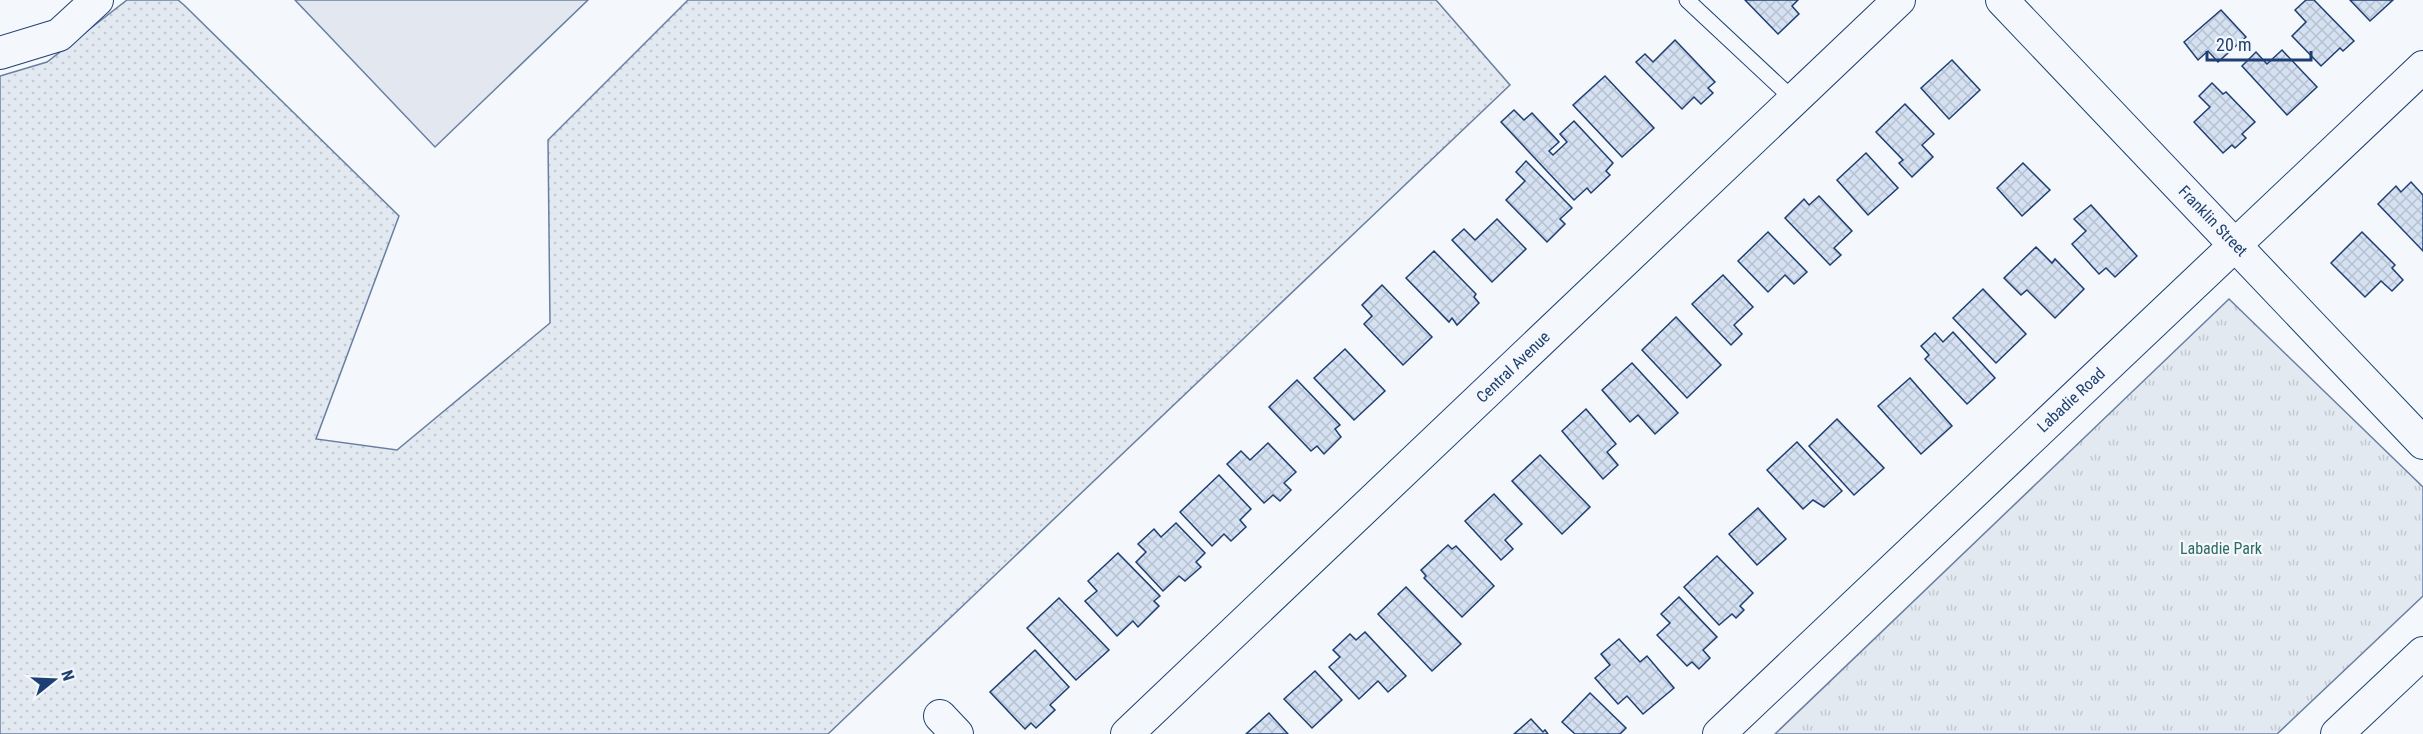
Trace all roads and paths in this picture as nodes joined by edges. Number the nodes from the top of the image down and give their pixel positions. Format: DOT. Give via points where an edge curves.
graph roads {
  1 [pos="98,0"];
  2 [pos="1687,0"];
  3 [pos="1899,0"];
  4 [pos="2002,0"];
  5 [pos="0,53"];
  6 [pos="2423,67"];
  7 [pos="1794,100"];
  8 [pos="2235,245"];
  9 [pos="2423,443"];
  10 [pos="2423,653"];
  11 [pos="1127,734"];
  12 [pos="1719,734"];
  13 [pos="2337,734"];
  1 -- 5 [label="street" via="59,35"];
  2 -- 7 [label="lane"];
  3 -- 7 [label="street, Central Avenue"];
  4 -- 8 [label="street, Franklin Street"];
  6 -- 8 [label="street, Labadie Road"];
  7 -- 11 [label="street, Central Avenue"];
  8 -- 9 [label="street, Franklin Street"];
  8 -- 12 [label="street, Labadie Road"];
  10 -- 13 [label="street"];
}
